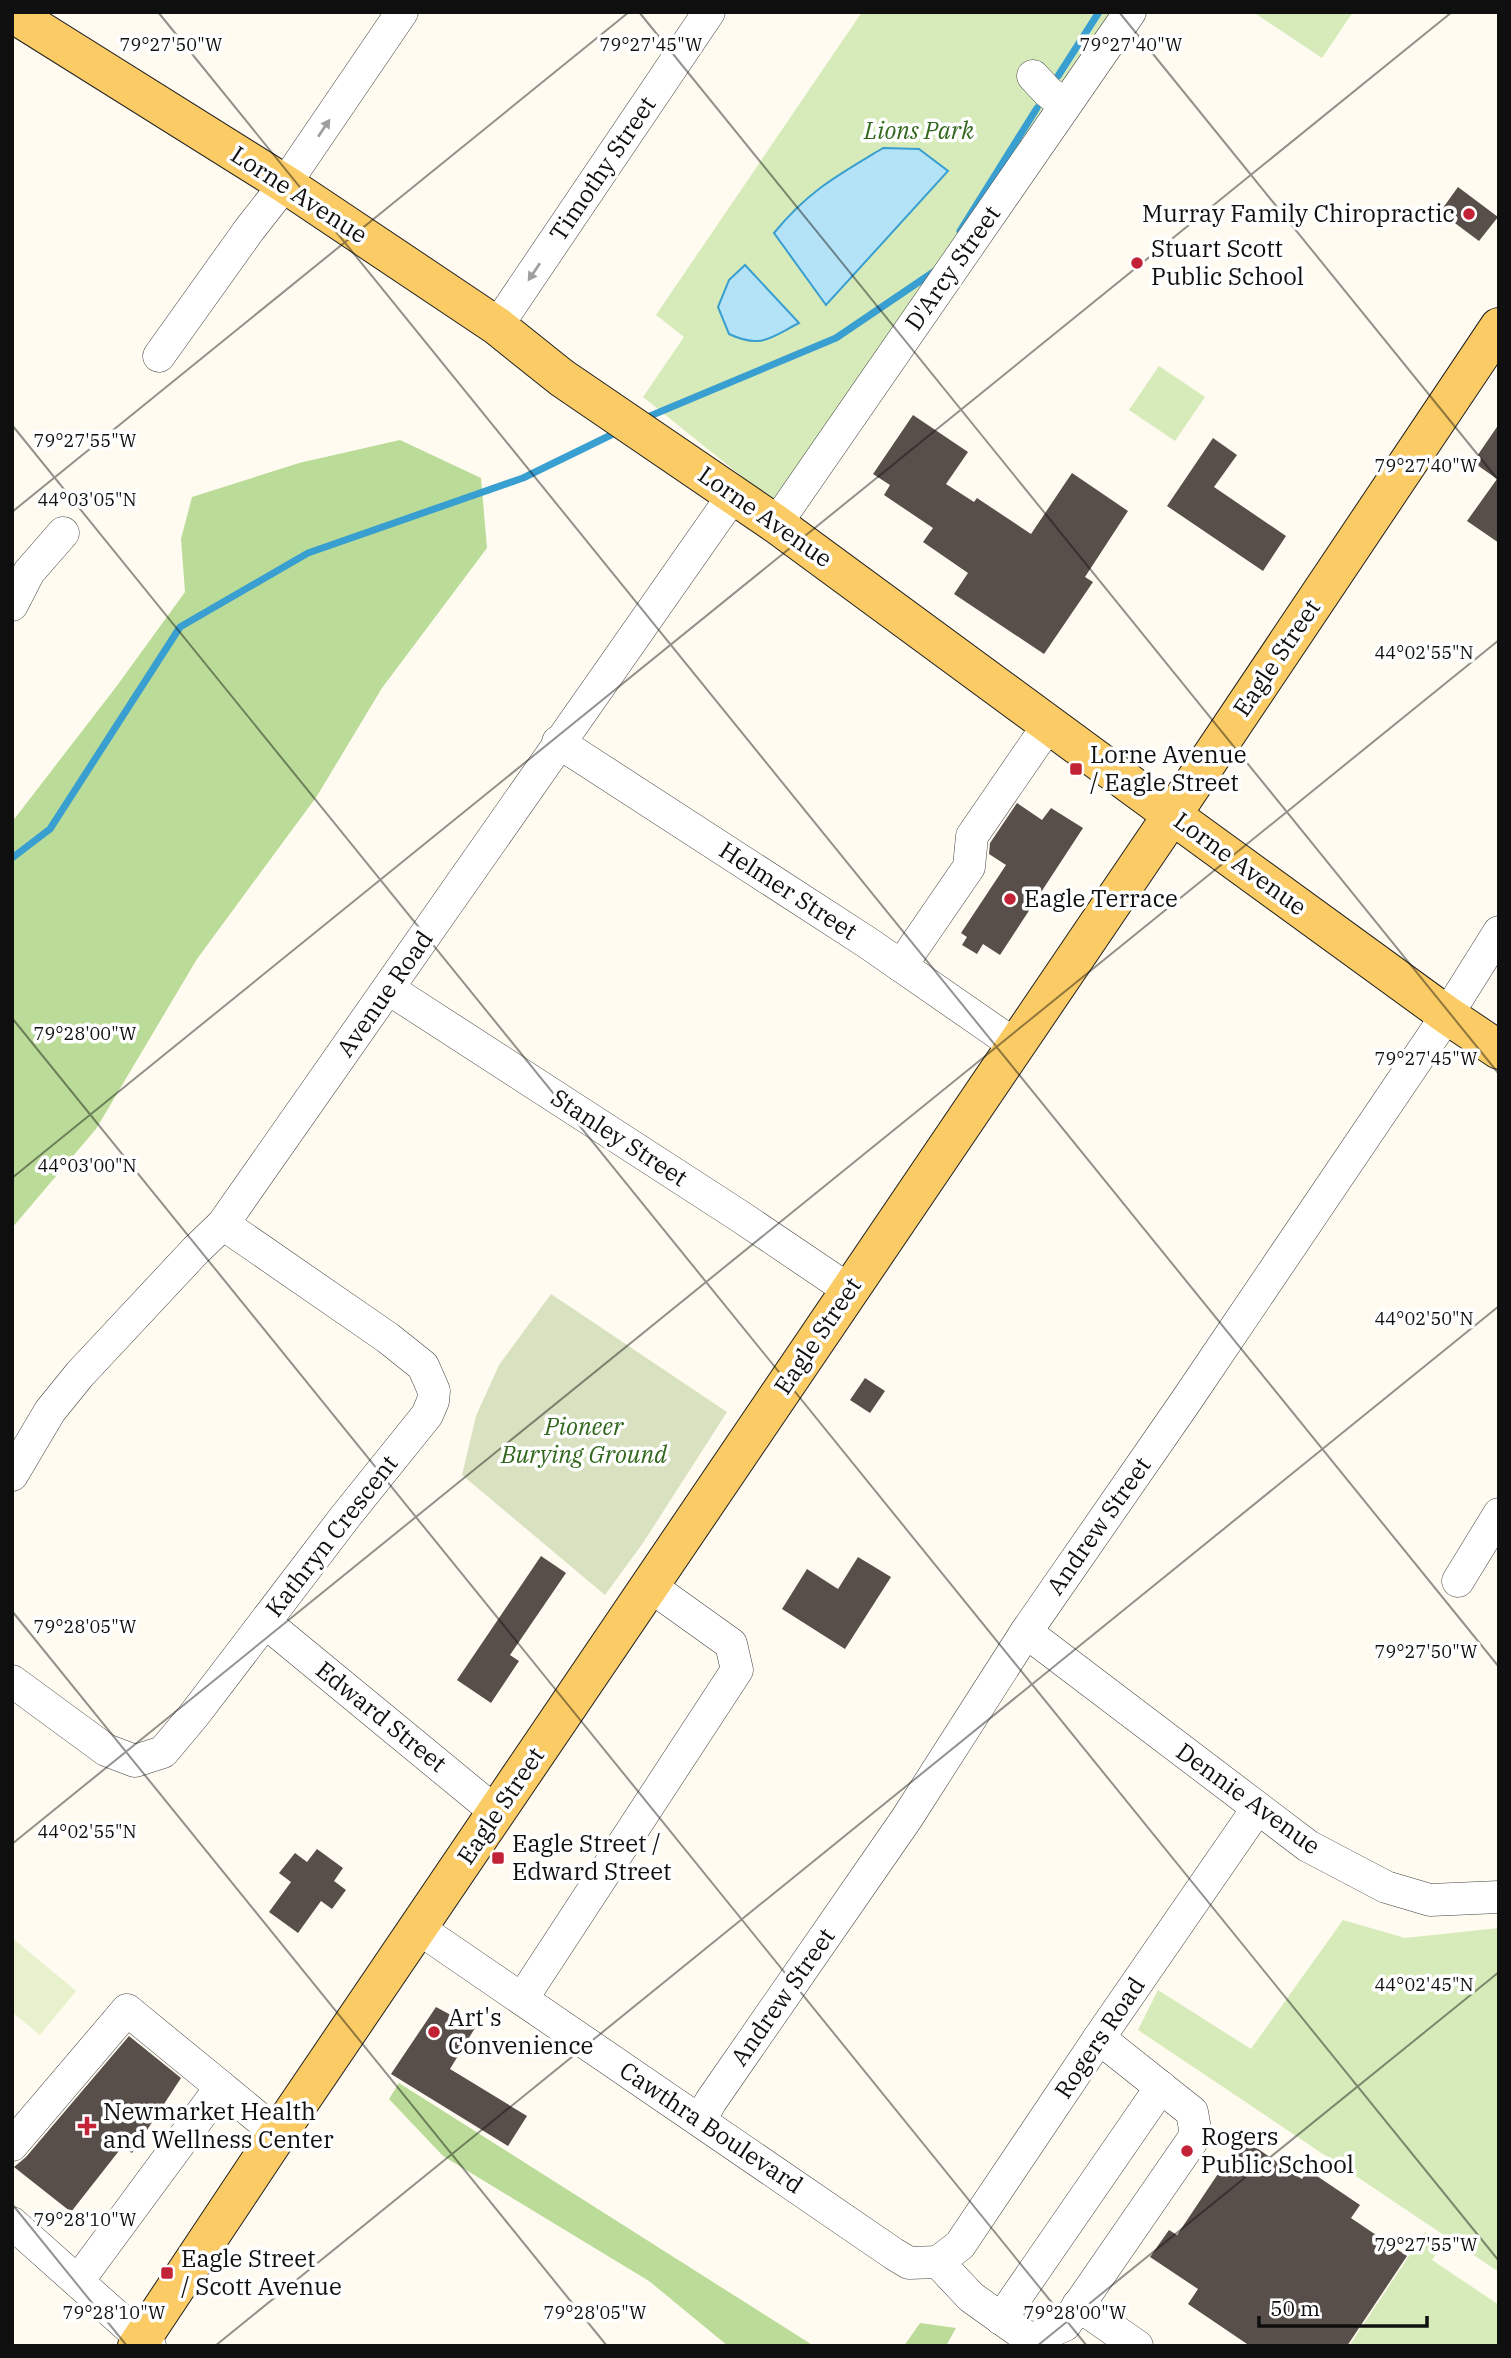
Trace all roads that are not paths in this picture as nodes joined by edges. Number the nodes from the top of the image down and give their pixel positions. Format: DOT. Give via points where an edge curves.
graph roads {
  1 [pos="402,12"];
  2 [pos="709,12"];
  3 [pos="1130,12"];
  4 [pos="18,20"];
  5 [pos="1033,76"];
  6 [pos="1065,105"];
  7 [pos="285,184"];
  8 [pos="497,326"];
  9 [pos="1499,327"];
  10 [pos="159,356"];
  11 [pos="734,494"];
  12 [pos="776,524"];
  13 [pos="63,533"];
  14 [pos="12,605"];
  15 [pos="1049,724"];
  16 [pos="558,742"];
  17 [pos="1172,816"];
  18 [pos="1499,932"];
  19 [pos="901,966"];
  20 [pos="389,989"];
  21 [pos="1447,1015"];
  22 [pos="1015,1045"];
  23 [pos="1499,1049"];
  24 [pos="223,1224"];
  25 [pos="849,1290"];
  26 [pos="12,1475"];
  27 [pos="1499,1514"];
  28 [pos="1458,1581"];
  29 [pos="650,1586"];
  30 [pos="265,1622"];
  31 [pos="1026,1632"];
  32 [pos="12,1681"];
  33 [pos="1257,1809"];
  34 [pos="497,1813"];
  35 [pos="1499,1896"];
  36 [pos="418,1928"];
  37 [pos="522,1999"];
  38 [pos="1099,2038"];
  39 [pos="221,2087"];
  40 [pos="1161,2087"];
  41 [pos="700,2120"];
  42 [pos="278,2134"];
  43 [pos="12,2145"];
  44 [pos="12,2223"];
  45 [pos="938,2262"];
  46 [pos="78,2281"];
  47 [pos="1078,2305"];
  48 [pos="1000,2319"];
  49 [pos="143,2343"];
  50 [pos="1035,2343"];
  51 [pos="1137,2346"];
  7 -- 1 [label="street, one-way"];
  2 -- 8 [label="street, Timothy Street, one-way"];
  3 -- 6 [label="street, D'Arcy Street"];
  4 -- 7 [label="main road, Lorne Avenue"];
  5 -- 6 [label="street"];
  6 -- 12 [label="street, D'Arcy Street"];
  7 -- 8 [label="main road, Lorne Avenue"];
  7 -- 10 [label="street"];
  8 -- 11 [label="main road, Lorne Avenue" via="562,378"];
  9 -- 17 [label="main road, Eagle Street"];
  11 -- 12 [label="main road, Lorne Avenue"];
  11 -- 16 [label="street, Avenue Road"];
  12 -- 15 [label="main road, Lorne Avenue"];
  13 -- 14 [label="street" via="29,572"];
  15 -- 17 [label="main road, Lorne Avenue"];
  15 -- 19 [label="street" via="972,836 970,867"];
  16 -- 19 [label="street, Helmer Street"];
  16 -- 20 [label="street, Avenue Road"];
  17 -- 21 [label="main road, Lorne Avenue"];
  17 -- 22 [label="main road, Eagle Street"];
  18 -- 21 [label="street, Andrew Street"];
  19 -- 22 [label="street, Helmer Street"];
  20 -- 24 [label="street, Avenue Road"];
  20 -- 25 [label="street, Stanley Street"];
  21 -- 23 [label="main road, Lorne Avenue"];
  21 -- 31 [label="street, Andrew Street"];
  22 -- 25 [label="main road, Eagle Street"];
  24 -- 26 [label="street, Avenue Road" via="80,1374 50,1411"];
  24 -- 30 [label="street, Kathryn Crescent" via="388,1338 423,1366 434,1391 427,1415"];
  25 -- 29 [label="main road, Eagle Street"];
  27 -- 28 [label="street"];
  29 -- 34 [label="main road, Eagle Street"];
  29 -- 37 [label="street" via="731,1644 737,1670"];
  30 -- 32 [label="street, Kathryn Crescent" via="185,1726 163,1752 150,1758 135,1761 106,1750"];
  30 -- 34 [label="street, Edward Street"];
  31 -- 33 [label="street, Dennie Avenue"];
  31 -- 41 [label="street, Andrew Street" via="907,1818"];
  33 -- 35 [label="street, Dennie Avenue" via="1308,1846 1387,1887 1430,1900"];
  33 -- 38 [label="street, Rogers Road"];
  34 -- 36 [label="main road, Eagle Street"];
  36 -- 37 [label="street, Cawthra Boulevard"];
  36 -- 42 [label="main road, Eagle Street"];
  37 -- 41 [label="street, Cawthra Boulevard"];
  38 -- 40 [label="street"];
  38 -- 45 [label="street, Rogers Road" via="960,2245"];
  39 -- 42 [label="street"];
  39 -- 43 [label="street" via="127,2010"];
  39 -- 46 [label="street"];
  40 -- 47 [label="street" via="1192,2112 1196,2135"];
  40 -- 48 [label="street"];
  41 -- 45 [label="street, Cawthra Boulevard" via="909,2263"];
  42 -- 49 [label="main road, Eagle Street"];
  44 -- 46 [label="street"];
  45 -- 48 [label="street"];
  46 -- 49 [label="street"];
  47 -- 50 [label="street" via="1065,2325"];
  47 -- 51 [label="street"];
  48 -- 50 [label="street"];
}
